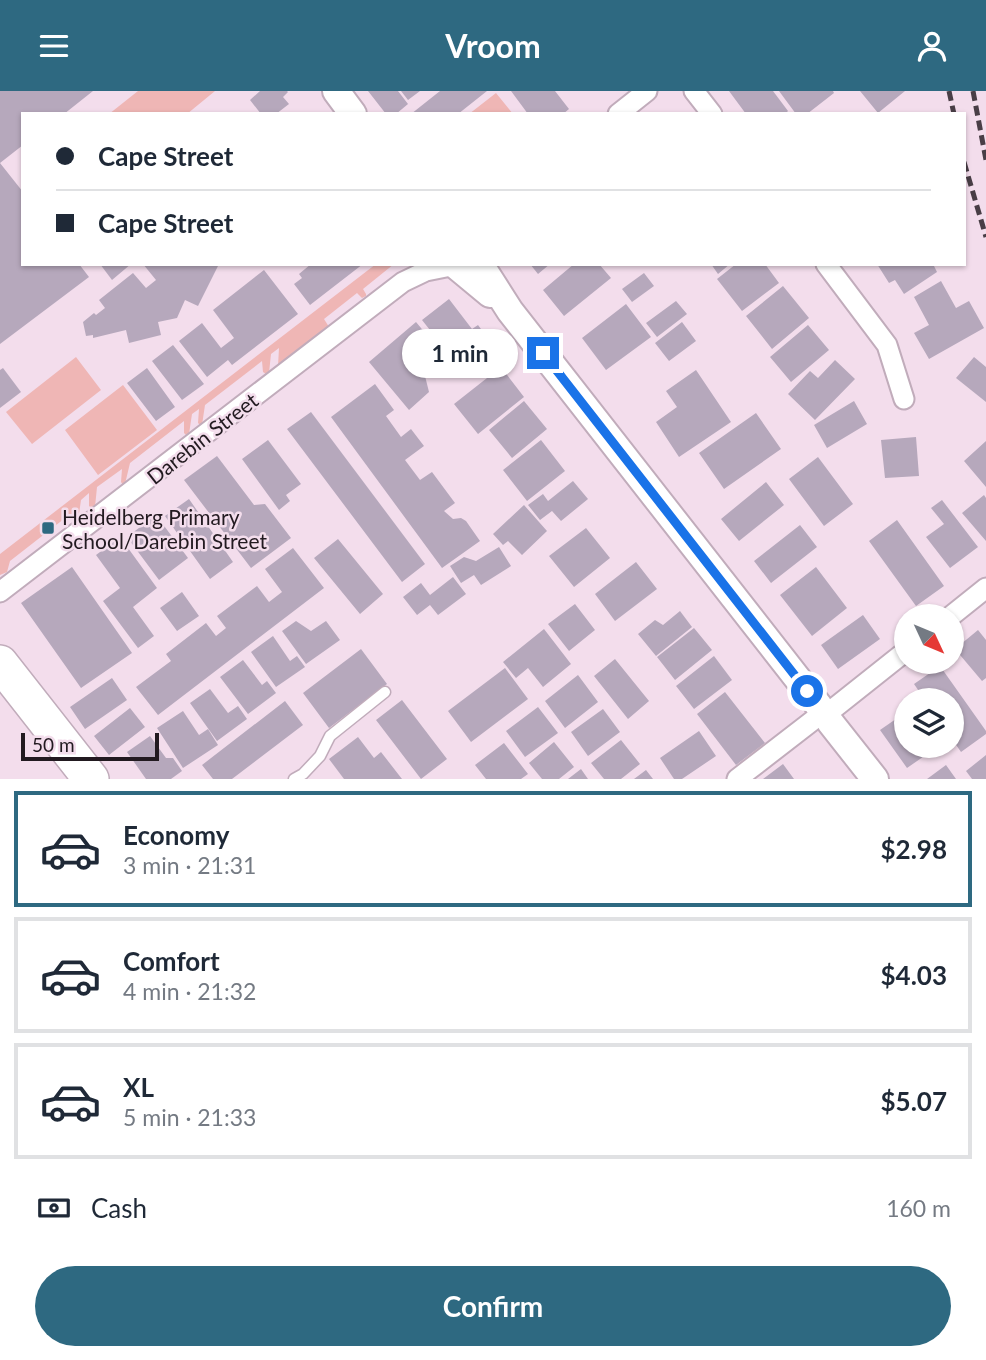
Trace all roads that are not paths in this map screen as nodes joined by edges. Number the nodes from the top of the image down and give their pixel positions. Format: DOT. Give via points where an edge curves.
graph roads {
  1 [pos="336,91"];
  2 [pos="647,91"];
  3 [pos="695,91"];
  4 [pos="352,112"];
  5 [pos="621,112"];
  6 [pos="711,112"];
  7 [pos="414,266"];
  8 [pos="447,266"];
  9 [pos="452,266"];
  10 [pos="481,266"];
  11 [pos="828,266"];
  12 [pos="403,282"];
  13 [pos="510,311"];
  14 [pos="904,399"];
  15 [pos="986,588"];
  16 [pos="0,592"];
  17 [pos="964,606"];
  18 [pos="894,660"];
  19 [pos="0,663"];
  20 [pos="385,692"];
  21 [pos="825,714"];
  22 [pos="91,779"];
  23 [pos="294,779"];
  24 [pos="737,779"];
  25 [pos="875,779"];
  1 -- 4 [label="street"];
  2 -- 5 [label="street"];
  3 -- 6 [label="street"];
  7 -- 12 [label="street, Darebin Street"];
  8 -- 12 [label="street, Darebin Street"];
  9 -- 13 [label="street"];
  10 -- 13 [label="street"];
  11 -- 14 [label="street" via="887,345"];
  12 -- 16 [label="street, Darebin Street"];
  13 -- 21 [label="street"];
  15 -- 17 [label="street"];
  18 -- 21 [label="street"];
  19 -- 22 [label="highway"];
  20 -- 23 [label="lane" via="330,736 320,756"];
  21 -- 24 [label="street"];
  21 -- 25 [label="street"];
}
